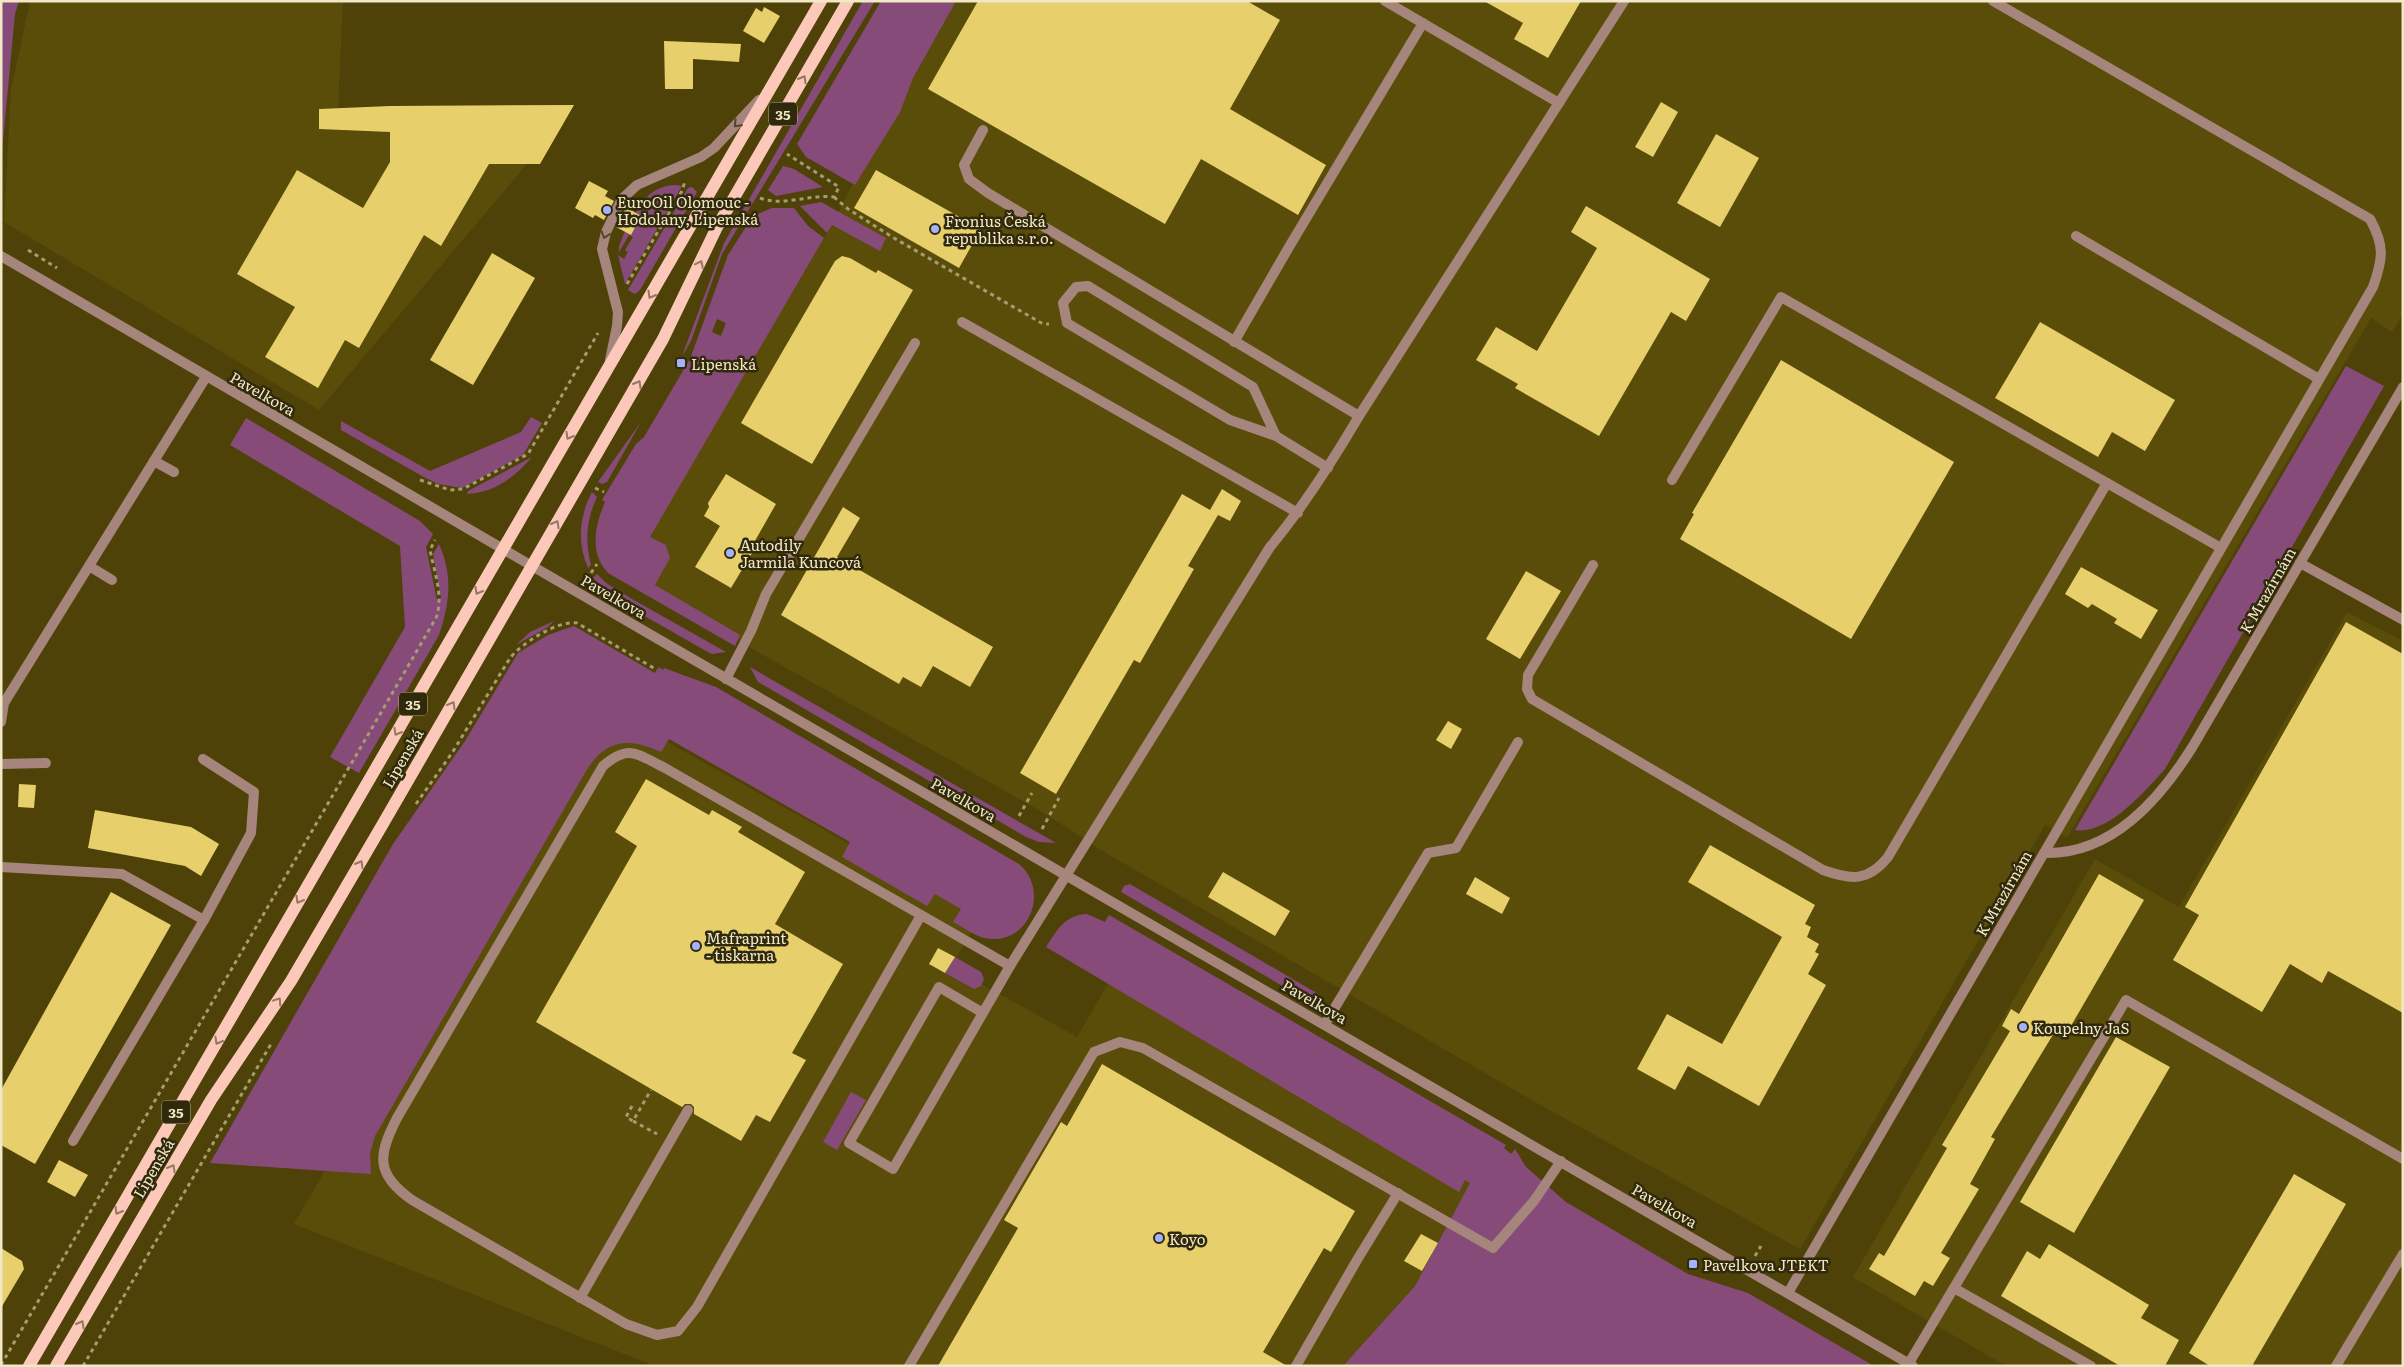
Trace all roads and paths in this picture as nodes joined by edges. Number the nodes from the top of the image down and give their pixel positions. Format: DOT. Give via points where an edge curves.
graph roads {
  1 [pos="821,1"];
  2 [pos="848,1"];
  3 [pos="1385,1"];
  4 [pos="1624,1"];
  5 [pos="1993,1"];
  6 [pos="1423,23"];
  7 [pos="770,89"];
  8 [pos="1559,103"];
  9 [pos="984,130"];
  10 [pos="787,154"];
  11 [pos="689,164"];
  12 [pos="834,196"];
  13 [pos="760,198"];
  14 [pos="2076,236"];
  15 [pos="1,256"];
  16 [pos="616,303"];
  17 [pos="962,322"];
  18 [pos="1050,324"];
  19 [pos="601,328"];
  20 [pos="1234,342"];
  21 [pos="915,343"];
  22 [pos="608,369"];
  23 [pos="206,377"];
  24 [pos="2320,379"];
  25 [pos="2403,387"];
  26 [pos="1359,416"];
  27 [pos="1276,436"];
  28 [pos="531,450"];
  29 [pos="535,452"];
  30 [pos="154,460"];
  31 [pos="1328,468"];
  32 [pos="174,472"];
  33 [pos="416,479"];
  34 [pos="1672,480"];
  35 [pos="2108,483"];
  36 [pos="594,487"];
  37 [pos="604,492"];
  38 [pos="1298,513"];
  39 [pos="436,540"];
  40 [pos="2221,548"];
  41 [pos="503,549"];
  42 [pos="2300,562"];
  43 [pos="597,564"];
  44 [pos="1593,565"];
  45 [pos="89,566"];
  46 [pos="532,566"];
  47 [pos="590,573"];
  48 [pos="112,580"];
  49 [pos="562,618"];
  50 [pos="2403,620"];
  51 [pos="561,625"];
  52 [pos="657,670"];
  53 [pos="726,678"];
  54 [pos="1,722"];
  55 [pos="1518,742"];
  56 [pos="203,759"];
  57 [pos="1,764"];
  58 [pos="46,764"];
  59 [pos="1032,794"];
  60 [pos="1058,798"];
  61 [pos="413,809"];
  62 [pos="1019,816"];
  63 [pos="1042,830"];
  64 [pos="2044,853"];
  65 [pos="1,867"];
  66 [pos="1065,875"];
  67 [pos="920,917"];
  68 [pos="204,920"];
  69 [pos="1010,966"];
  70 [pos="983,1013"];
  71 [pos="1325,1024"];
  72 [pos="274,1039"];
  73 [pos="651,1090"];
  74 [pos="632,1106"];
  75 [pos="688,1110"];
  76 [pos="634,1121"];
  77 [pos="661,1136"];
  78 [pos="73,1141"];
  79 [pos="2403,1159"];
  80 [pos="1561,1161"];
  81 [pos="1398,1194"];
  82 [pos="2403,1254"];
  83 [pos="1954,1288"];
  84 [pos="1788,1293"];
  85 [pos="580,1298"];
  86 [pos="1,1365"];
  87 [pos="1911,1365"];
  88 [pos="29,1366"];
  89 [pos="56,1366"];
  90 [pos="83,1366"];
  91 [pos="909,1366"];
  92 [pos="1296,1366"];
  93 [pos="2091,1366"];
  94 [pos="2336,1366"];
  1 -- 7 [label="main road, Lipenská / 35"];
  46 -- 2 [label="main road, Lipenská / 35, one-way" via="664,339 717,227"];
  3 -- 6 [label="street"];
  4 -- 8 [label="street"];
  5 -- 24 [label="street" via="2370,219 2379,236 2382,264 2373,287"];
  6 -- 8 [label="street"];
  6 -- 20 [label="street"];
  7 -- 11 [label="street, one-way" via="714,148"];
  7 -- 22 [label="main road, Lipenská / 35, one-way"];
  8 -- 26 [label="street"];
  9 -- 20 [label="street" via="964,165 969,179"];
  10 -- 12 [label="path" via="839,187"];
  11 -- 16 [label="path" via="682,191"];
  11 -- 16 [label="street, one-way" via="637,185 622,199 602,248"];
  12 -- 13 [label="path" via="771,202"];
  12 -- 18 [label="path" via="848,209 894,238 1043,324"];
  14 -- 24 [label="street"];
  15 -- 23 [label="street, Pavelkova"];
  16 -- 22 [label="street" via="617,326"];
  17 -- 38 [label="street"];
  19 -- 28 [label="path"];
  20 -- 26 [label="street"];
  21 -- 53 [label="street" via="766,594"];
  22 -- 41 [label="main road, Lipenská / 35, one-way"];
  23 -- 30 [label="street"];
  23 -- 41 [label="street, Pavelkova"];
  24 -- 40 [label="street"];
  25 -- 42 [label="street, K Mrazírnám"];
  26 -- 31 [label="street"];
  27 -- 27 [label="street" via="1230,420 1067,323 1063,303 1076,287 1088,286 1253,387"];
  27 -- 31 [label="street"];
  28 -- 29 [label="path"];
  28 -- 33 [label="path" via="462,492"];
  30 -- 32 [label="street"];
  30 -- 45 [label="street"];
  31 -- 38 [label="street"];
  34 -- 35 [label="street" via="1781,297"];
  35 -- 40 [label="street"];
  35 -- 44 [label="street" via="1888,857 1868,875 1856,877 1822,870 1532,699 1527,689 1528,675"];
  36 -- 37 [label="path"];
  38 -- 66 [label="street" via="1270,547 1103,819"];
  39 -- 86 [label="path" via="430,550 439,594 436,618"];
  40 -- 64 [label="street"];
  41 -- 46 [label="street, Pavelkova"];
  41 -- 88 [label="main road, Lipenská / 35, one-way"];
  42 -- 50 [label="street"];
  42 -- 64 [label="street, K Mrazírnám" via="2194,746 2153,802 2126,825 2091,843 2066,852"];
  43 -- 47 [label="path"];
  45 -- 48 [label="street"];
  45 -- 54 [label="street" via="4,703"];
  46 -- 53 [label="street, Pavelkova"];
  89 -- 46 [label="main road, Lipenská / 35, one-way" via="211,1100 291,981"];
  49 -- 51 [label="path"];
  51 -- 52 [label="path" via="577,624"];
  51 -- 61 [label="path" via="517,649"];
  53 -- 66 [label="street, Pavelkova"];
  55 -- 71 [label="street" via="1456,848 1428,853"];
  56 -- 68 [label="street" via="254,792 251,833"];
  57 -- 58 [label="street"];
  59 -- 62 [label="path"];
  60 -- 63 [label="path"];
  64 -- 84 [label="street, K Mrazírnám"];
  65 -- 68 [label="street" via="122,874"];
  66 -- 69 [label="street"];
  66 -- 71 [label="street, Pavelkova"];
  67 -- 69 [label="street"];
  67 -- 85 [label="street" via="684,1325 667,1335 644,1332"];
  67 -- 85 [label="street" via="634,752 616,755 603,766 383,1147 383,1163 396,1189"];
  68 -- 78 [label="street"];
  69 -- 70 [label="street"];
  70 -- 70 [label="street" via="939,987 849,1143 892,1169"];
  71 -- 80 [label="street, Pavelkova"];
  72 -- 90 [label="path"];
  73 -- 76 [label="path"];
  74 -- 76 [label="path" via="626,1117"];
  75 -- 85 [label="street"];
  76 -- 77 [label="path"];
  79 -- 83 [label="street" via="2126,1000"];
  80 -- 81 [label="street" via="1534,1201 1493,1248"];
  80 -- 84 [label="street, Pavelkova"];
  81 -- 91 [label="street" via="1143,1048 1120,1042 1094,1052"];
  81 -- 92 [label="street"];
  82 -- 94 [label="street"];
  83 -- 87 [label="street"];
  83 -- 93 [label="street"];
  84 -- 87 [label="street, Pavelkova"];
}
